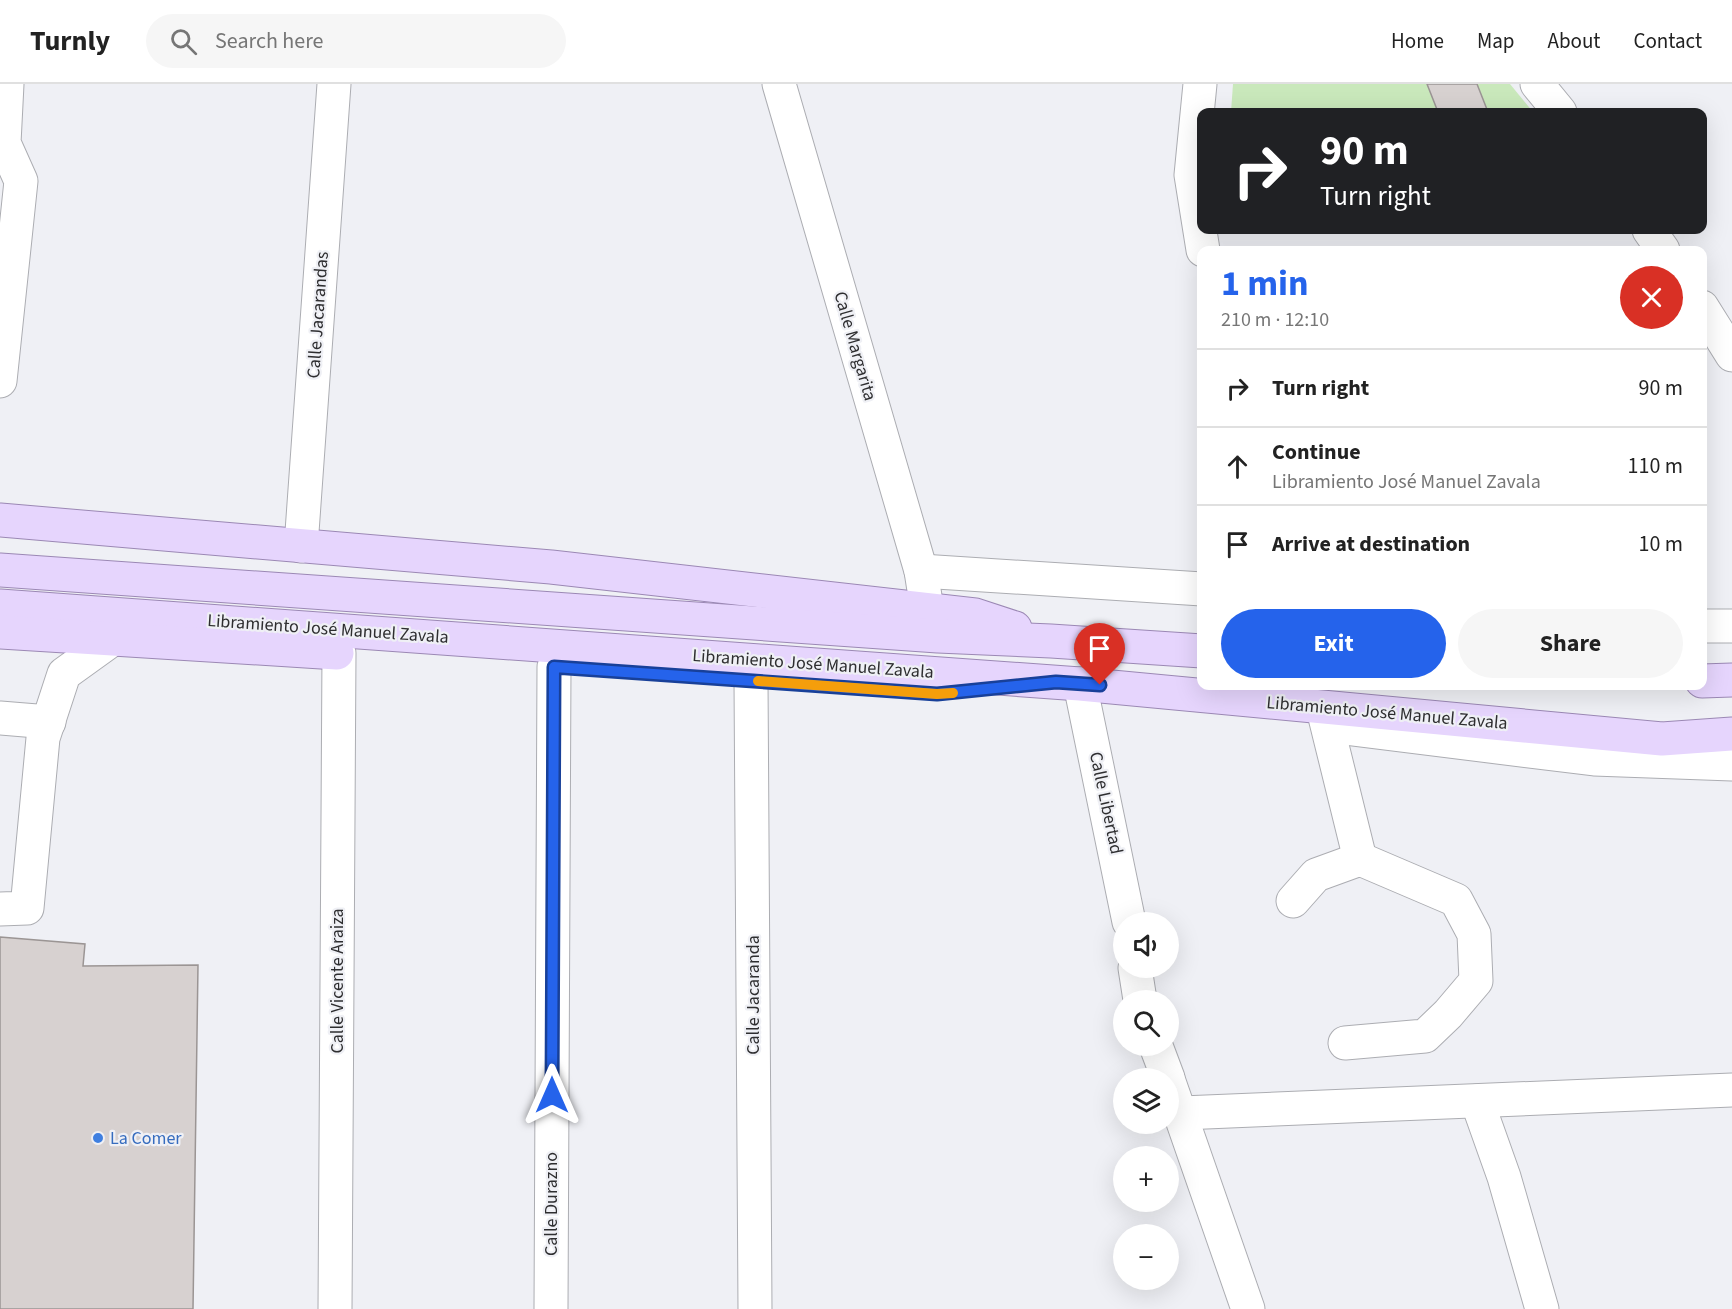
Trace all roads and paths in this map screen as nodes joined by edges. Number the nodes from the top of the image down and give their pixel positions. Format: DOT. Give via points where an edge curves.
graph roads {
  1 [pos="7,84"];
  2 [pos="334,84"];
  3 [pos="779,84"];
  4 [pos="1200,84"];
  5 [pos="1537,84"];
  6 [pos="1198,108"];
  7 [pos="1557,108"];
  8 [pos="1197,114"];
  9 [pos="2,143"];
  10 [pos="1197,212"];
  11 [pos="1707,315"];
  12 [pos="1732,355"];
  13 [pos="0,381"];
  14 [pos="3,514"];
  15 [pos="301,546"];
  16 [pos="0,570"];
  17 [pos="921,571"];
  18 [pos="1197,589"];
  19 [pos="0,606"];
  20 [pos="927,609"];
  21 [pos="1707,626"];
  22 [pos="1732,626"];
  23 [pos="0,632"];
  24 [pos="114,638"];
  25 [pos="1051,641"];
  26 [pos="1197,651"];
  27 [pos="339,653"];
  28 [pos="554,667"];
  29 [pos="751,680"];
  30 [pos="1732,680"];
  31 [pos="1707,681"];
  32 [pos="1068,683"];
  33 [pos="1325,717"];
  34 [pos="0,718"];
  35 [pos="49,722"];
  36 [pos="1732,734"];
  37 [pos="1732,764"];
  38 [pos="1360,859"];
  39 [pos="1293,901"];
  40 [pos="0,909"];
  41 [pos="1126,912"];
  42 [pos="1345,1043"];
  43 [pos="1732,1090"];
  44 [pos="1477,1101"];
  45 [pos="1179,1106"];
  46 [pos="1182,1113"];
  47 [pos="335,1309"];
  48 [pos="551,1309"];
  49 [pos="755,1309"];
  50 [pos="1248,1309"];
  51 [pos="1542,1309"];
  1 -- 9 [label="street"];
  2 -- 15 [label="street, Calle Jacarandas"];
  3 -- 17 [label="street, Calle Margarita"];
  4 -- 6 [label="street"];
  5 -- 7 [label="street"];
  8 -- 10 [label="street" via="1191,175"];
  9 -- 13 [label="street" via="21,181"];
  11 -- 12 [label="street"];
  14 -- 15 [label="main road"];
  15 -- 20 [label="main road" via="551,567"];
  16 -- 25 [label="main road, Libramiento José Manuel Zavala"];
  17 -- 18 [label="street"];
  17 -- 20 [label="street, Calle Margarita"];
  19 -- 32 [label="main road, Libramiento José Manuel Zavala"];
  20 -- 25 [label="main road" via="975,615"];
  21 -- 22 [label="street"];
  23 -- 24 [label="main road"];
  24 -- 27 [label="main road"];
  24 -- 35 [label="street" via="64,674"];
  25 -- 26 [label="main road, Libramiento José Manuel Zavala"];
  27 -- 28 [label="main road"];
  27 -- 47 [label="street, Calle Vicente Araiza"];
  28 -- 29 [label="main road"];
  28 -- 48 [label="street, Calle Durazno"];
  29 -- 32 [label="main road" via="937,694"];
  29 -- 49 [label="street, Calle Jacaranda"];
  30 -- 31 [label="main road"];
  32 -- 33 [label="main road, Libramiento José Manuel Zavala"];
  32 -- 41 [label="street, Calle Libertad"];
  33 -- 36 [label="main road, Libramiento José Manuel Zavala" via="1662,739"];
  33 -- 37 [label="street" via="1594,759"];
  33 -- 38 [label="street"];
  34 -- 35 [label="street"];
  35 -- 40 [label="street" via="43,738 27,908"];
  38 -- 39 [label="street" via="1316,876"];
  38 -- 42 [label="street" via="1456,900 1474,934 1476,981 1425,1036"];
  43 -- 44 [label="street"];
  44 -- 46 [label="street"];
  44 -- 51 [label="street" via="1504,1177"];
  45 -- 46 [label="street"];
  46 -- 50 [label="street"];
}
